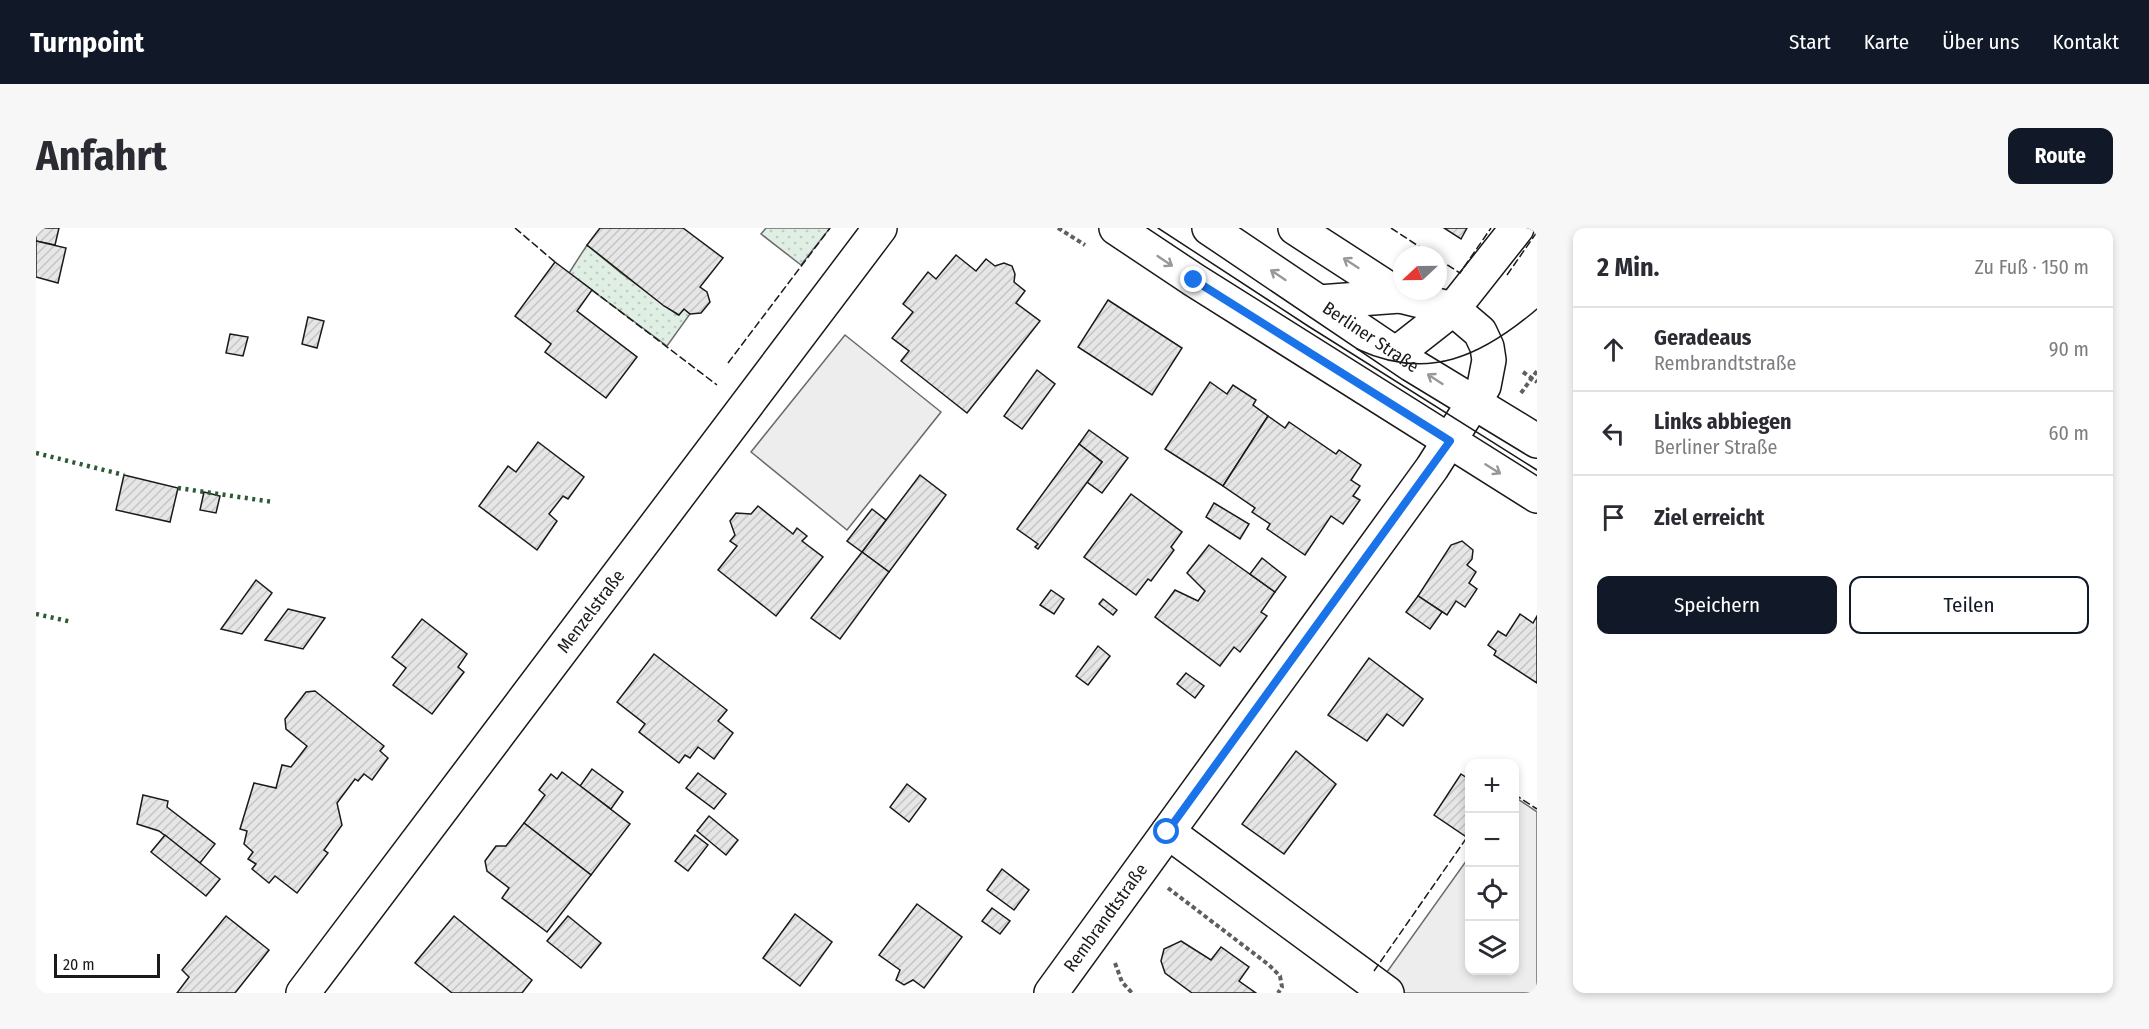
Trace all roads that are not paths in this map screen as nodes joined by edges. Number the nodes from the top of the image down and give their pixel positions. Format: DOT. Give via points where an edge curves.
graph roads {
  1 [pos="880,228"];
  2 [pos="1116,228"];
  3 [pos="1209,228"];
  4 [pos="1295,228"];
  5 [pos="1517,228"];
  6 [pos="1393,291"];
  7 [pos="1393,297"];
  8 [pos="1416,300"];
  9 [pos="1320,302"];
  10 [pos="1453,309"];
  11 [pos="1397,353"];
  12 [pos="1474,404"];
  13 [pos="1450,441"];
  14 [pos="1537,441"];
  15 [pos="1537,496"];
  16 [pos="1167,832"];
  17 [pos="303,993"];
  18 [pos="1051,993"];
  19 [pos="1387,993"];
  1 -- 17 [label="street, Menzelstraße"];
  2 -- 13 [label="street, one-way"];
  9 -- 3 [label="street, Berliner Straße, one-way"];
  6 -- 4 [label="street, one-way"];
  5 -- 10 [label="street"];
  7 -- 9 [label="street"];
  8 -- 10 [label="street"];
  9 -- 11 [label="street, Berliner Straße"];
  10 -- 11 [label="street"];
  10 -- 12 [label="street, Rembrandtstraße" via="1479,332 1487,347 1484,386"];
  12 -- 11 [label="street, Berliner Straße, one-way"];
  12 -- 13 [label="street, Rembrandtstraße"];
  12 -- 14 [label="street, Berliner Straße"];
  13 -- 15 [label="street, one-way"];
  13 -- 16 [label="street, Rembrandtstraße"];
  16 -- 18 [label="street, Rembrandtstraße"];
  16 -- 19 [label="street"];
}
